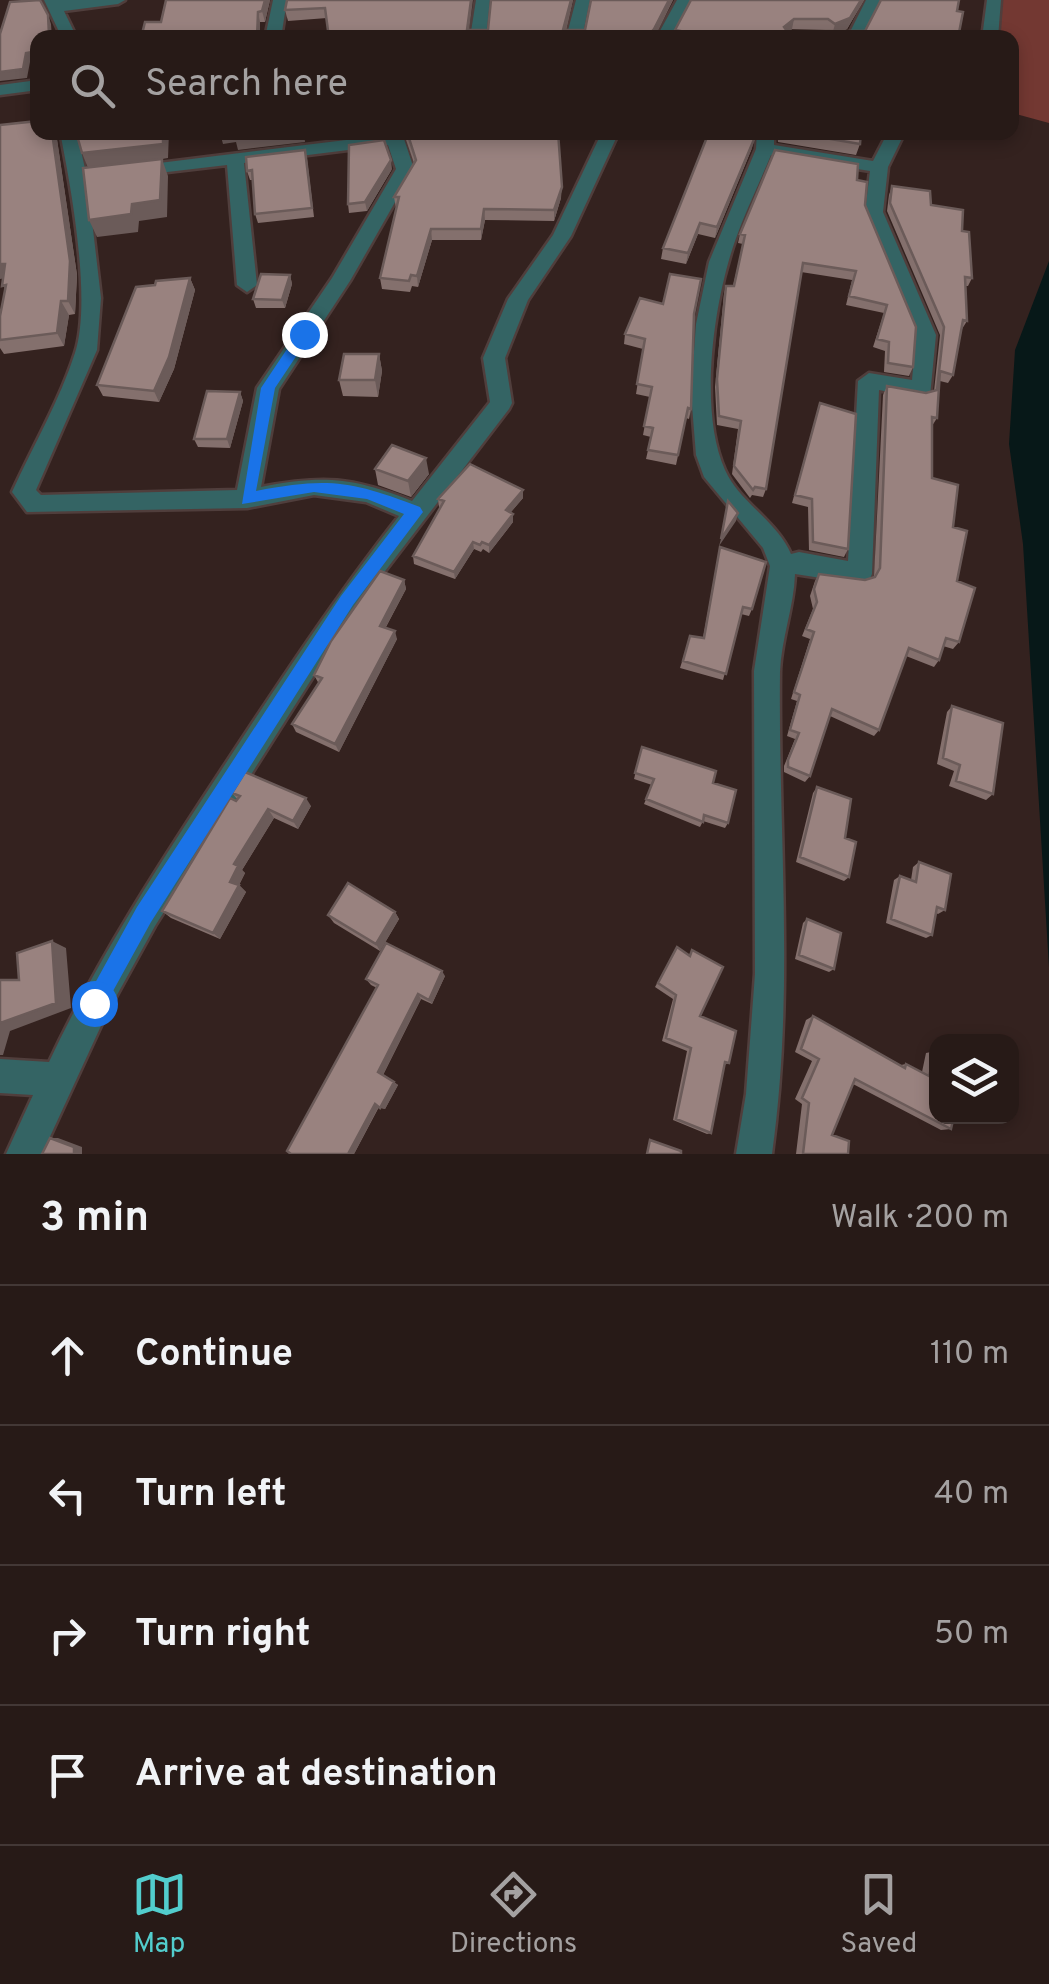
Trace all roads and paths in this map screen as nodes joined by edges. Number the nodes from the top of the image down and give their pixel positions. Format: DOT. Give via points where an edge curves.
graph roads {
  1 [pos="118,0"];
  2 [pos="280,0"];
  3 [pos="483,0"];
  4 [pos="583,0"];
  5 [pos="684,0"];
  6 [pos="873,0"];
  7 [pos="994,0"];
  8 [pos="30,1"];
  9 [pos="51,2"];
  10 [pos="66,30"];
  11 [pos="274,30"];
  12 [pos="479,30"];
  13 [pos="576,30"];
  14 [pos="667,30"];
  15 [pos="858,30"];
  16 [pos="991,30"];
  17 [pos="30,86"];
  18 [pos="0,90"];
  19 [pos="72,140"];
  20 [pos="366,140"];
  21 [pos="395,140"];
  22 [pos="603,140"];
  23 [pos="893,140"];
  24 [pos="766,141"];
  25 [pos="235,159"];
  26 [pos="879,167"];
  27 [pos="118,173"];
  28 [pos="247,285"];
  29 [pos="247,499"];
  30 [pos="415,512"];
  31 [pos="782,568"];
  32 [pos="0,1076"];
  33 [pos="58,1080"];
  34 [pos="24,1154"];
  35 [pos="754,1154"];
  1 -- 9 [label="street"];
  2 -- 11 [label="street"];
  3 -- 12 [label="street"];
  4 -- 13 [label="street"];
  5 -- 14 [label="street"];
  6 -- 15 [label="street"];
  7 -- 16 [label="street"];
  8 -- 9 [label="street"];
  9 -- 10 [label="street"];
  17 -- 18 [label="street"];
  19 -- 29 [label="street" via="88,177 87,350 24,492 35,505"];
  20 -- 25 [label="street"];
  21 -- 29 [label="street" via="405,170 268,388"];
  22 -- 30 [label="street" via="562,236 518,299 494,358 502,403"];
  23 -- 26 [label="street"];
  24 -- 26 [label="street"];
  24 -- 31 [label="street" via="725,242 700,384 702,431 714,474 771,537"];
  25 -- 27 [label="street"];
  25 -- 28 [label="street"];
  26 -- 31 [label="street" via="874,212 926,334 922,390 869,381 860,574 800,562"];
  29 -- 30 [label="street" via="314,486 368,493"];
  30 -- 33 [label="street" via="347,600 144,914"];
  31 -- 35 [label="street" via="767,660 773,972"];
  32 -- 33 [label="street"];
  33 -- 34 [label="street"];
}
